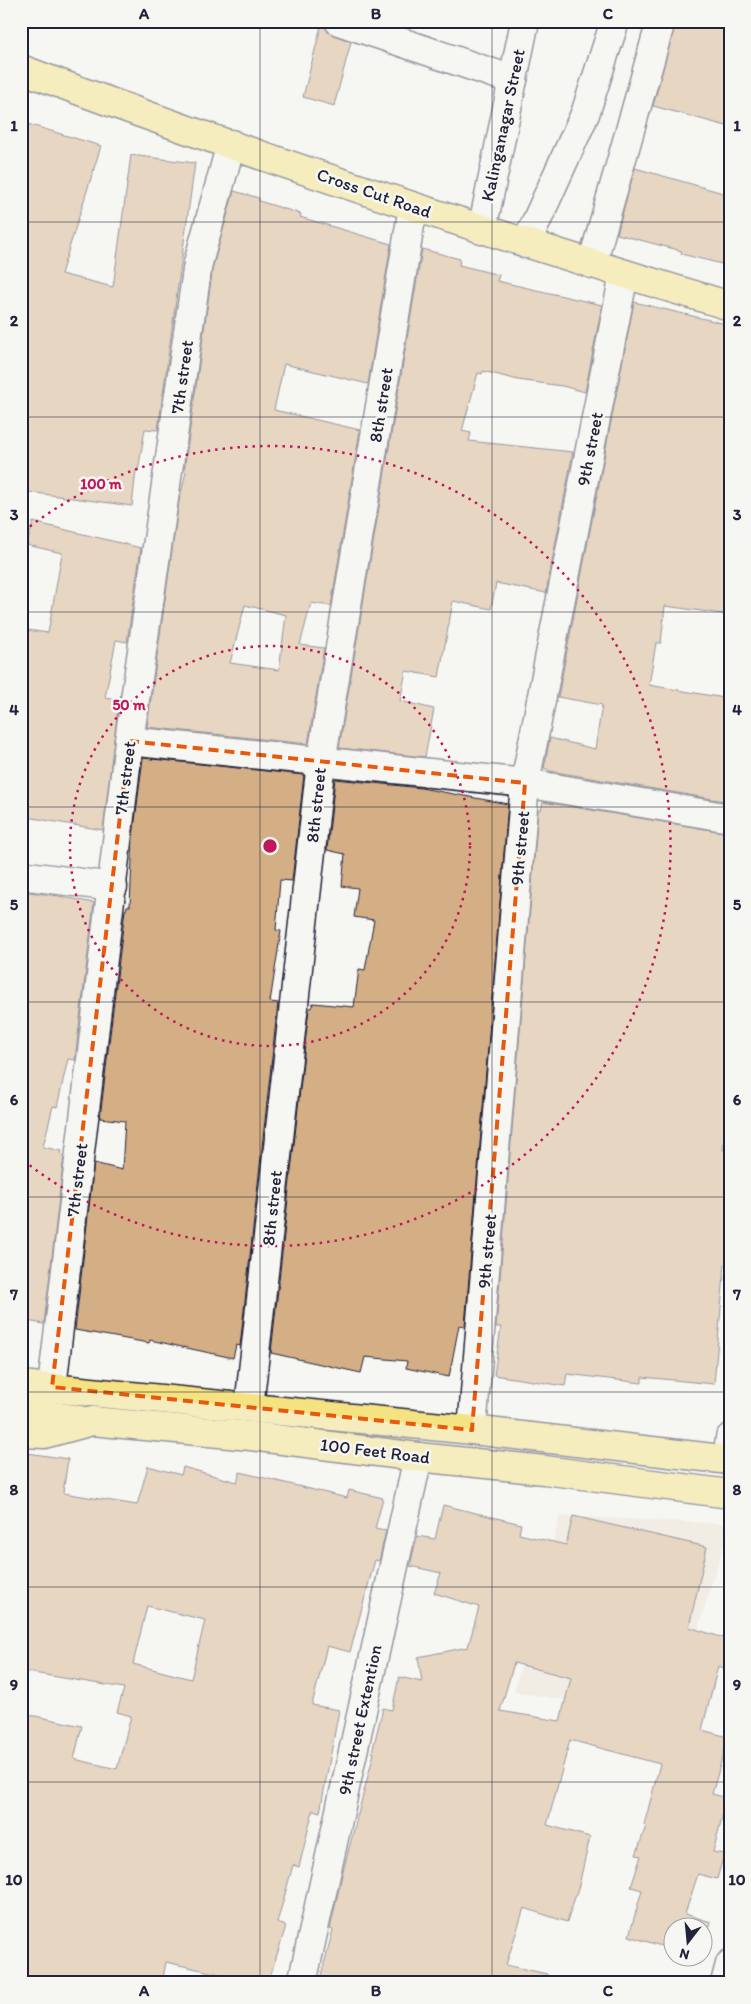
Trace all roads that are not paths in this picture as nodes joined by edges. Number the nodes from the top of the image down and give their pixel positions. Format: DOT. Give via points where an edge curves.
graph roads {
  1 [pos="339,21"];
  2 [pos="525,21"];
  3 [pos="614,21"];
  4 [pos="661,21"];
  5 [pos="21,69"];
  6 [pos="513,80"];
  7 [pos="231,144"];
  8 [pos="413,207"];
  9 [pos="482,230"];
  10 [pos="526,244"];
  11 [pos="592,264"];
  12 [pos="624,274"];
  13 [pos="730,306"];
  14 [pos="129,741"];
  15 [pos="321,762"];
  16 [pos="525,783"];
  17 [pos="730,818"];
  18 [pos="21,875"];
  19 [pos="113,887"];
  20 [pos="21,1385"];
  21 [pos="52,1387"];
  22 [pos="249,1407"];
  23 [pos="21,1412"];
  24 [pos="92,1421"];
  25 [pos="472,1430"];
  26 [pos="21,1433"];
  27 [pos="729,1453"];
  28 [pos="418,1457"];
  29 [pos="730,1494"];
  30 [pos="730,1964"];
  31 [pos="302,1983"];
  32 [pos="725,1983"];
  1 -- 6 [label="street"];
  2 -- 6 [label="street, Kalinganagar Street"];
  3 -- 10 [label="street" via="585,114"];
  4 -- 11 [label="street"];
  5 -- 7 [label="main road, Cross Cut Road"];
  6 -- 9 [label="street, Kalinganagar Street"];
  7 -- 8 [label="main road, Cross Cut Road"];
  7 -- 14 [label="street, 7th street" via="198,263"];
  8 -- 9 [label="main road, Cross Cut Road"];
  8 -- 15 [label="street, 8th street"];
  9 -- 10 [label="main road, Cross Cut Road"];
  10 -- 11 [label="main road, Cross Cut Road"];
  11 -- 12 [label="main road, Cross Cut Road"];
  12 -- 13 [label="main road, Cross Cut Road"];
  12 -- 16 [label="street, 9th street"];
  14 -- 15 [label="street"];
  14 -- 19 [label="street, 7th street"];
  15 -- 16 [label="street"];
  15 -- 22 [label="street, 8th street"];
  16 -- 17 [label="street"];
  16 -- 25 [label="street, 9th street"];
  18 -- 19 [label="street"];
  19 -- 21 [label="street, 7th street"];
  20 -- 21 [label="main road, 100 Feet Road"];
  21 -- 22 [label="main road, 100 Feet Road"];
  22 -- 25 [label="main road, 100 Feet Road"];
  23 -- 24 [label="main road"];
  24 -- 26 [label="main road, 100 Feet Road" via="44,1434"];
  24 -- 28 [label="main road, 100 Feet Road" via="251,1436"];
  25 -- 27 [label="main road, 100 Feet Road"];
  28 -- 29 [label="main road, 100 Feet Road"];
  28 -- 31 [label="street, 9th street Extention"];
  30 -- 32 [label="street"];
}
